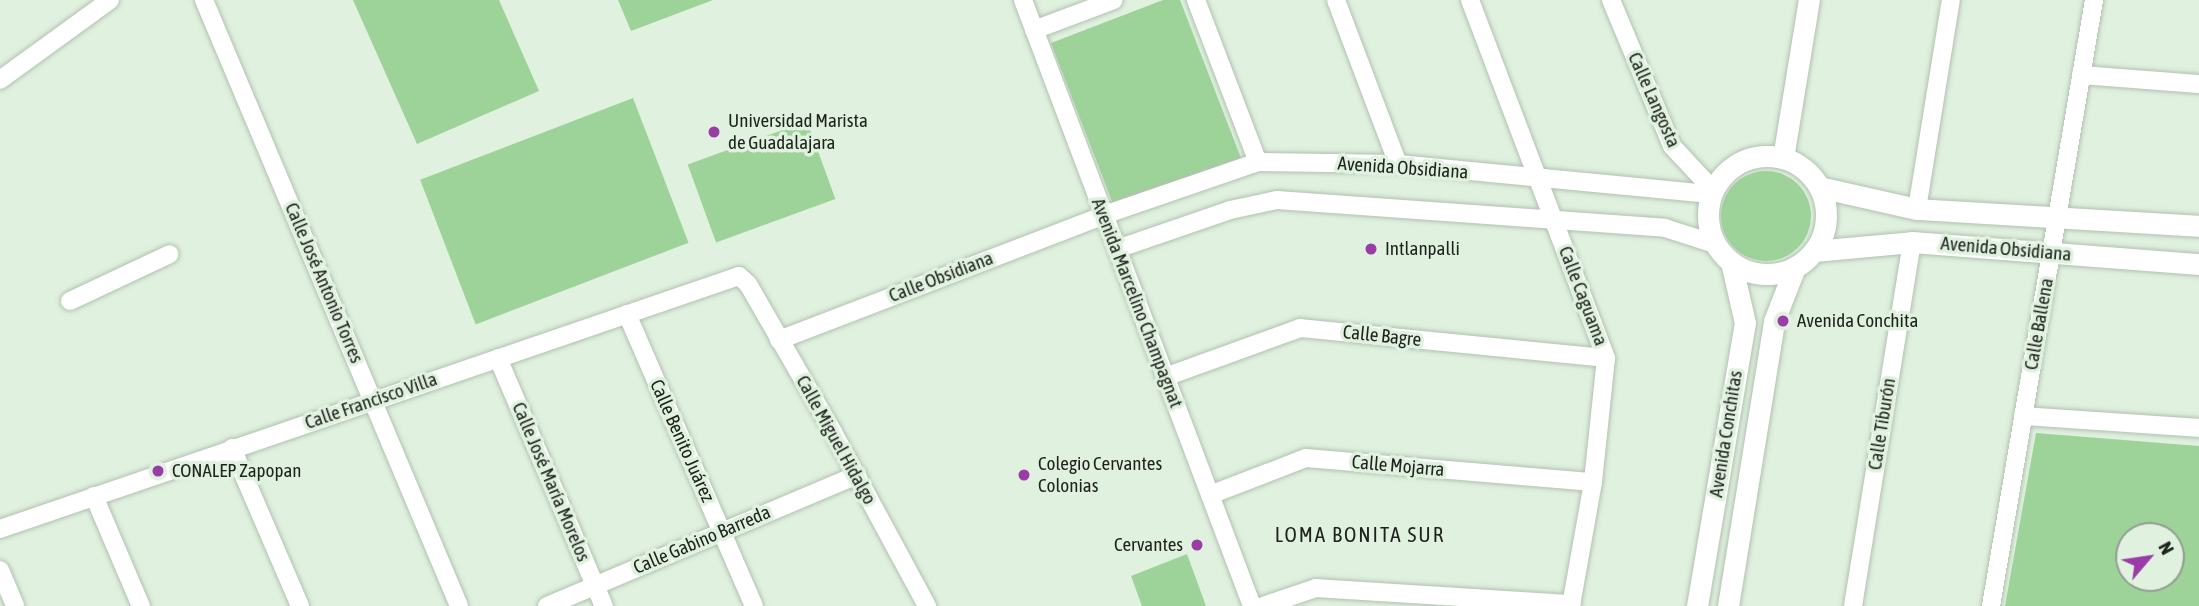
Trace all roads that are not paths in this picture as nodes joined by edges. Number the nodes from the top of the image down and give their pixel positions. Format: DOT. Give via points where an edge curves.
graph roads {
  1 [pos="110,0"];
  2 [pos="204,0"];
  3 [pos="1023,0"];
  4 [pos="1115,0"];
  5 [pos="1196,0"];
  6 [pos="1336,0"];
  7 [pos="1470,0"];
  8 [pos="1611,0"];
  9 [pos="1809,0"];
  10 [pos="1951,0"];
  11 [pos="2094,0"];
  12 [pos="1034,30"];
  13 [pos="2081,75"];
  14 [pos="0,80"];
  15 [pos="2199,84"];
  16 [pos="1783,158"];
  17 [pos="1258,162"];
  18 [pos="1398,164"];
  19 [pos="1540,180"];
  20 [pos="1819,187"];
  21 [pos="1712,192"];
  22 [pos="1917,209"];
  23 [pos="1104,215"];
  24 [pos="1553,216"];
  25 [pos="2056,220"];
  26 [pos="2199,226"];
  27 [pos="1912,242"];
  28 [pos="1715,244"];
  29 [pos="1117,249"];
  30 [pos="1814,251"];
  31 [pos="2051,253"];
  32 [pos="170,254"];
  33 [pos="1731,262"];
  34 [pos="2199,264"];
  35 [pos="1795,267"];
  36 [pos="743,276"];
  37 [pos="70,301"];
  38 [pos="627,314"];
  39 [pos="779,340"];
  40 [pos="498,358"];
  41 [pos="1606,358"];
  42 [pos="1165,377"];
  43 [pos="373,400"];
  44 [pos="2023,416"];
  45 [pos="2199,428"];
  46 [pos="232,449"];
  47 [pos="857,475"];
  48 [pos="1593,482"];
  49 [pos="1210,495"];
  50 [pos="94,496"];
  51 [pos="0,529"];
  52 [pos="722,532"];
  53 [pos="0,570"];
  54 [pos="596,585"];
  55 [pos="1571,605"];
  56 [pos="15,606"];
  57 [pos="141,606"];
  58 [pos="300,606"];
  59 [pos="458,606"];
  60 [pos="547,606"];
  61 [pos="604,606"];
  62 [pos="754,606"];
  63 [pos="927,606"];
  64 [pos="1252,606"];
  65 [pos="1263,606"];
  66 [pos="1697,606"];
  67 [pos="1728,606"];
  68 [pos="1853,606"];
  69 [pos="1991,606"];
  1 -- 14 [label="street"];
  2 -- 43 [label="street, Calle José Antonio Torres"];
  3 -- 12 [label="street, Avenida Marcelino Champagnat"];
  4 -- 12 [label="street"];
  5 -- 17 [label="street"];
  6 -- 18 [label="street"];
  7 -- 19 [label="street, Calle Caguama"];
  8 -- 21 [label="street, Calle Langosta" via="1672,146"];
  9 -- 16 [label="street"];
  10 -- 22 [label="street"];
  11 -- 13 [label="street, Calle Ballena"];
  12 -- 23 [label="street, Avenida Marcelino Champagnat"];
  13 -- 15 [label="street"];
  13 -- 25 [label="street, Calle Ballena"];
  16 -- 20 [label="street" via="1797,164"];
  16 -- 21 [label="street" via="1766,156 1734,165"];
  17 -- 18 [label="street, Avenida Obsidiana"];
  17 -- 23 [label="street, Avenida Obsidiana"];
  18 -- 19 [label="street, Avenida Obsidiana"];
  19 -- 21 [label="street, Avenida Obsidiana"];
  19 -- 24 [label="street, Calle Caguama"];
  20 -- 22 [label="street, Avenida Obsidiana"];
  20 -- 30 [label="street" via="1826,220"];
  21 -- 28 [label="street" via="1707,211"];
  22 -- 25 [label="street, Avenida Obsidiana"];
  23 -- 29 [label="street, Avenida Marcelino Champagnat"];
  23 -- 39 [label="street, Calle Obsidiana"];
  24 -- 28 [label="street, Avenida Obsidiana" via="1665,228"];
  24 -- 29 [label="street, Avenida Obsidiana" via="1277,200 1230,209"];
  24 -- 41 [label="street, Calle Caguama"];
  25 -- 26 [label="street, Avenida Obsidiana"];
  25 -- 31 [label="street, Calle Ballena"];
  27 -- 30 [label="street, Avenida Obsidiana"];
  27 -- 31 [label="street, Avenida Obsidiana"];
  27 -- 68 [label="street, Calle Tiburón"];
  28 -- 33 [label="street"];
  29 -- 42 [label="street, Avenida Marcelino Champagnat"];
  30 -- 35 [label="street"];
  31 -- 34 [label="street, Avenida Obsidiana"];
  31 -- 44 [label="street, Calle Ballena"];
  32 -- 37 [label="street"];
  33 -- 35 [label="street" via="1763,273"];
  33 -- 66 [label="street, Avenida Conchitas" via="1745,323"];
  35 -- 67 [label="street, Avenida Conchitas" via="1774,321"];
  36 -- 38 [label="street, Calle Francisco Villa"];
  36 -- 39 [label="street, Calle Miguel Hidalgo"];
  38 -- 40 [label="street, Calle Francisco Villa"];
  38 -- 52 [label="street, Calle Benito Juárez"];
  39 -- 47 [label="street, Calle Miguel Hidalgo"];
  40 -- 43 [label="street, Calle Francisco Villa"];
  40 -- 54 [label="street, Calle José María Morelos"];
  41 -- 42 [label="street, Calle Bagre" via="1300,328"];
  41 -- 48 [label="street, Calle Caguama"];
  42 -- 49 [label="street, Avenida Marcelino Champagnat"];
  43 -- 46 [label="street, Calle Francisco Villa"];
  43 -- 59 [label="street, Calle José Antonio Torres"];
  44 -- 45 [label="street"];
  44 -- 69 [label="street, Calle Ballena"];
  46 -- 50 [label="street, Calle Francisco Villa"];
  46 -- 58 [label="street"];
  47 -- 52 [label="street, Calle Gabino Barreda"];
  47 -- 63 [label="street, Calle Miguel Hidalgo"];
  48 -- 49 [label="street, Calle Mojarra" via="1306,458"];
  48 -- 55 [label="street, Calle Caguama"];
  49 -- 64 [label="street, Avenida Marcelino Champagnat"];
  50 -- 51 [label="street, Calle Francisco Villa"];
  50 -- 57 [label="street"];
  52 -- 54 [label="street, Calle Gabino Barreda"];
  52 -- 62 [label="street, Calle Benito Juárez"];
  53 -- 56 [label="street"];
  54 -- 60 [label="street, Calle Gabino Barreda"];
  54 -- 61 [label="street, Calle José María Morelos"];
  55 -- 65 [label="street" via="1316,587"];
}
